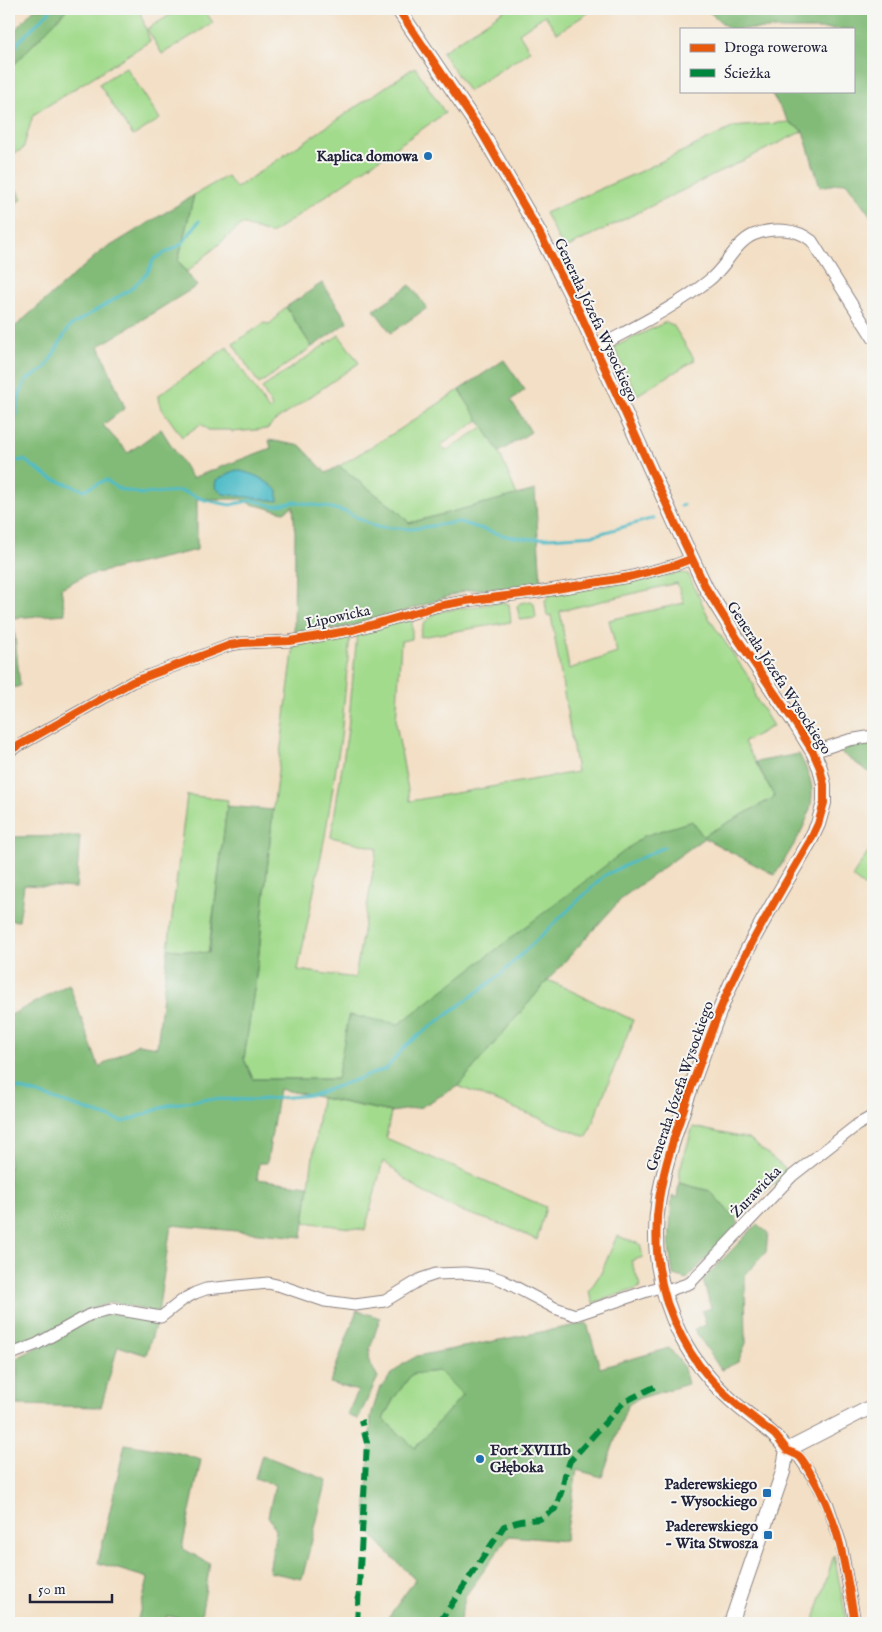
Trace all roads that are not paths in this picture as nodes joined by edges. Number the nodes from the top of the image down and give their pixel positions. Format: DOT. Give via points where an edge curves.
graph roads {
  1 [pos="398,9"];
  2 [pos="873,338"];
  3 [pos="596,348"];
  4 [pos="691,558"];
  5 [pos="873,736"];
  6 [pos="9,751"];
  7 [pos="813,752"];
  8 [pos="873,1116"];
  9 [pos="663,1289"];
  10 [pos="9,1356"];
  11 [pos="873,1406"];
  12 [pos="787,1450"];
  13 [pos="731,1623"];
  14 [pos="855,1623"];
  1 -- 3 [label="street, Generała Józefa Wysockiego" via="509,178"];
  2 -- 3 [label="street" via="812,240 795,231 783,230 751,236 721,271 673,307"];
  3 -- 4 [label="street, Generała Józefa Wysockiego"];
  4 -- 6 [label="street, Lipowicka" via="629,577 438,606 354,630 290,641 230,645 132,682"];
  4 -- 7 [label="street, Generała Józefa Wysockiego" via="724,618"];
  5 -- 7 [label="street"];
  7 -- 9 [label="street, Generała Józefa Wysockiego" via="824,785 824,803 818,824 726,995 668,1156 656,1227"];
  8 -- 9 [label="street, Żurawicka" via="792,1176 690,1283"];
  9 -- 10 [label="street, Żurawicka" via="576,1316 492,1276 465,1273 436,1274 421,1279 385,1301 355,1305 325,1301 281,1286 260,1283 206,1289 162,1316 115,1309 89,1315"];
  9 -- 12 [label="street, Generała Józefa Wysockiego" via="680,1336 707,1375 730,1400 777,1437"];
  11 -- 12 [label="street"];
  12 -- 13 [label="street" via="783,1472"];
  12 -- 14 [label="street" via="799,1457 828,1505 841,1544"];
}
